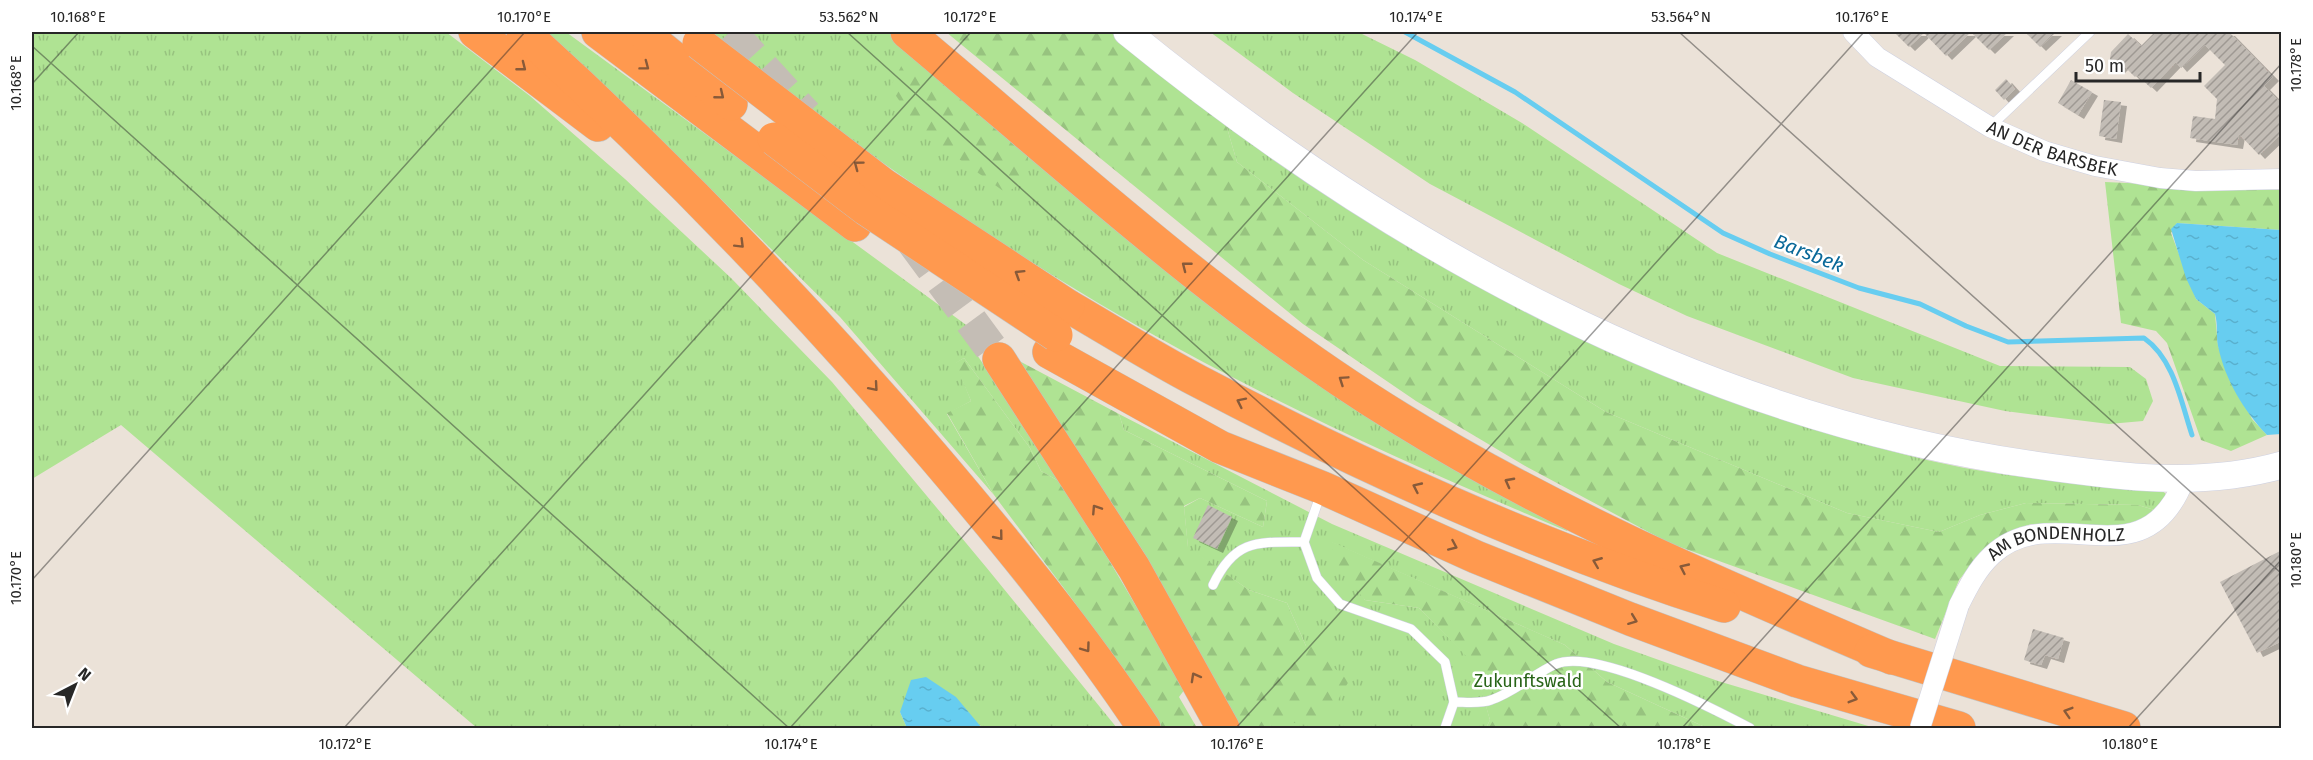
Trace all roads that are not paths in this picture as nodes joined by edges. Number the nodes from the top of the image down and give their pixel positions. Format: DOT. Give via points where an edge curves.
graph roads {
  1 [pos="475,32"];
  2 [pos="523,32"];
  3 [pos="598,32"];
  4 [pos="642,32"];
  5 [pos="907,32"];
  6 [pos="1127,32"];
  7 [pos="1852,32"];
  8 [pos="2090,32"];
  9 [pos="692,37"];
  10 [pos="1990,128"];
  11 [pos="2282,179"];
  12 [pos="699,203"];
  13 [pos="1058,331"];
  14 [pos="999,359"];
  15 [pos="2282,465"];
  16 [pos="2184,480"];
  17 [pos="1323,488"];
  18 [pos="1304,542"];
  19 [pos="1213,585"];
  20 [pos="1892,658"];
  21 [pos="1454,702"];
  22 [pos="1144,729"];
  23 [pos="1223,729"];
  24 [pos="1445,729"];
  25 [pos="1750,729"];
  26 [pos="1920,729"];
  27 [pos="1959,729"];
  28 [pos="2124,729"];
  1 -- 12 [label="highway, one-way"];
  2 -- 12 [label="highway" via="579,82"];
  3 -- 13 [label="highway, one-way" via="855,225"];
  4 -- 13 [label="highway, one-way, bridge" via="875,215"];
  20 -- 5 [label="highway, one-way" via="1656,555 1508,481 1398,418 1288,343 1180,261"];
  6 -- 16 [label="main road" via="1235,114 1421,240 1590,328 1704,377 1792,410 1897,439 2073,471"];
  7 -- 10 [label="street, AN DER BARSBEK" via="1877,57"];
  8 -- 10 [label="lane"];
  13 -- 9 [label="highway, one-way, bridge" via="884,185"];
  10 -- 11 [label="street, AN DER BARSBEK" via="2054,154 2160,178"];
  12 -- 22 [label="highway, one-way" via="845,354 965,494 1052,600"];
  13 -- 17 [label="highway" via="1220,447"];
  20 -- 13 [label="highway, one-way" via="1645,581 1456,505 1196,380"];
  23 -- 14 [label="highway, one-way" via="1134,568"];
  15 -- 16 [label="main road" via="2238,475"];
  16 -- 26 [label="street, AM BONDENHOLZ, bridge" via="2170,508 2149,528 2123,535 2031,535 1992,555 1971,581 1959,605"];
  17 -- 18 [label="lane"];
  17 -- 27 [label="highway, one-way" via="1476,557 1630,619 1797,681"];
  18 -- 19 [label="lane" via="1262,542 1239,548 1223,565"];
  18 -- 21 [label="lane" via="1317,578 1340,604 1411,629 1444,662"];
  28 -- 20 [label="highway, one-way"];
  21 -- 24 [label="lane"];
  21 -- 25 [label="lane" via="1490,701 1557,664 1580,662 1611,666"];
}
